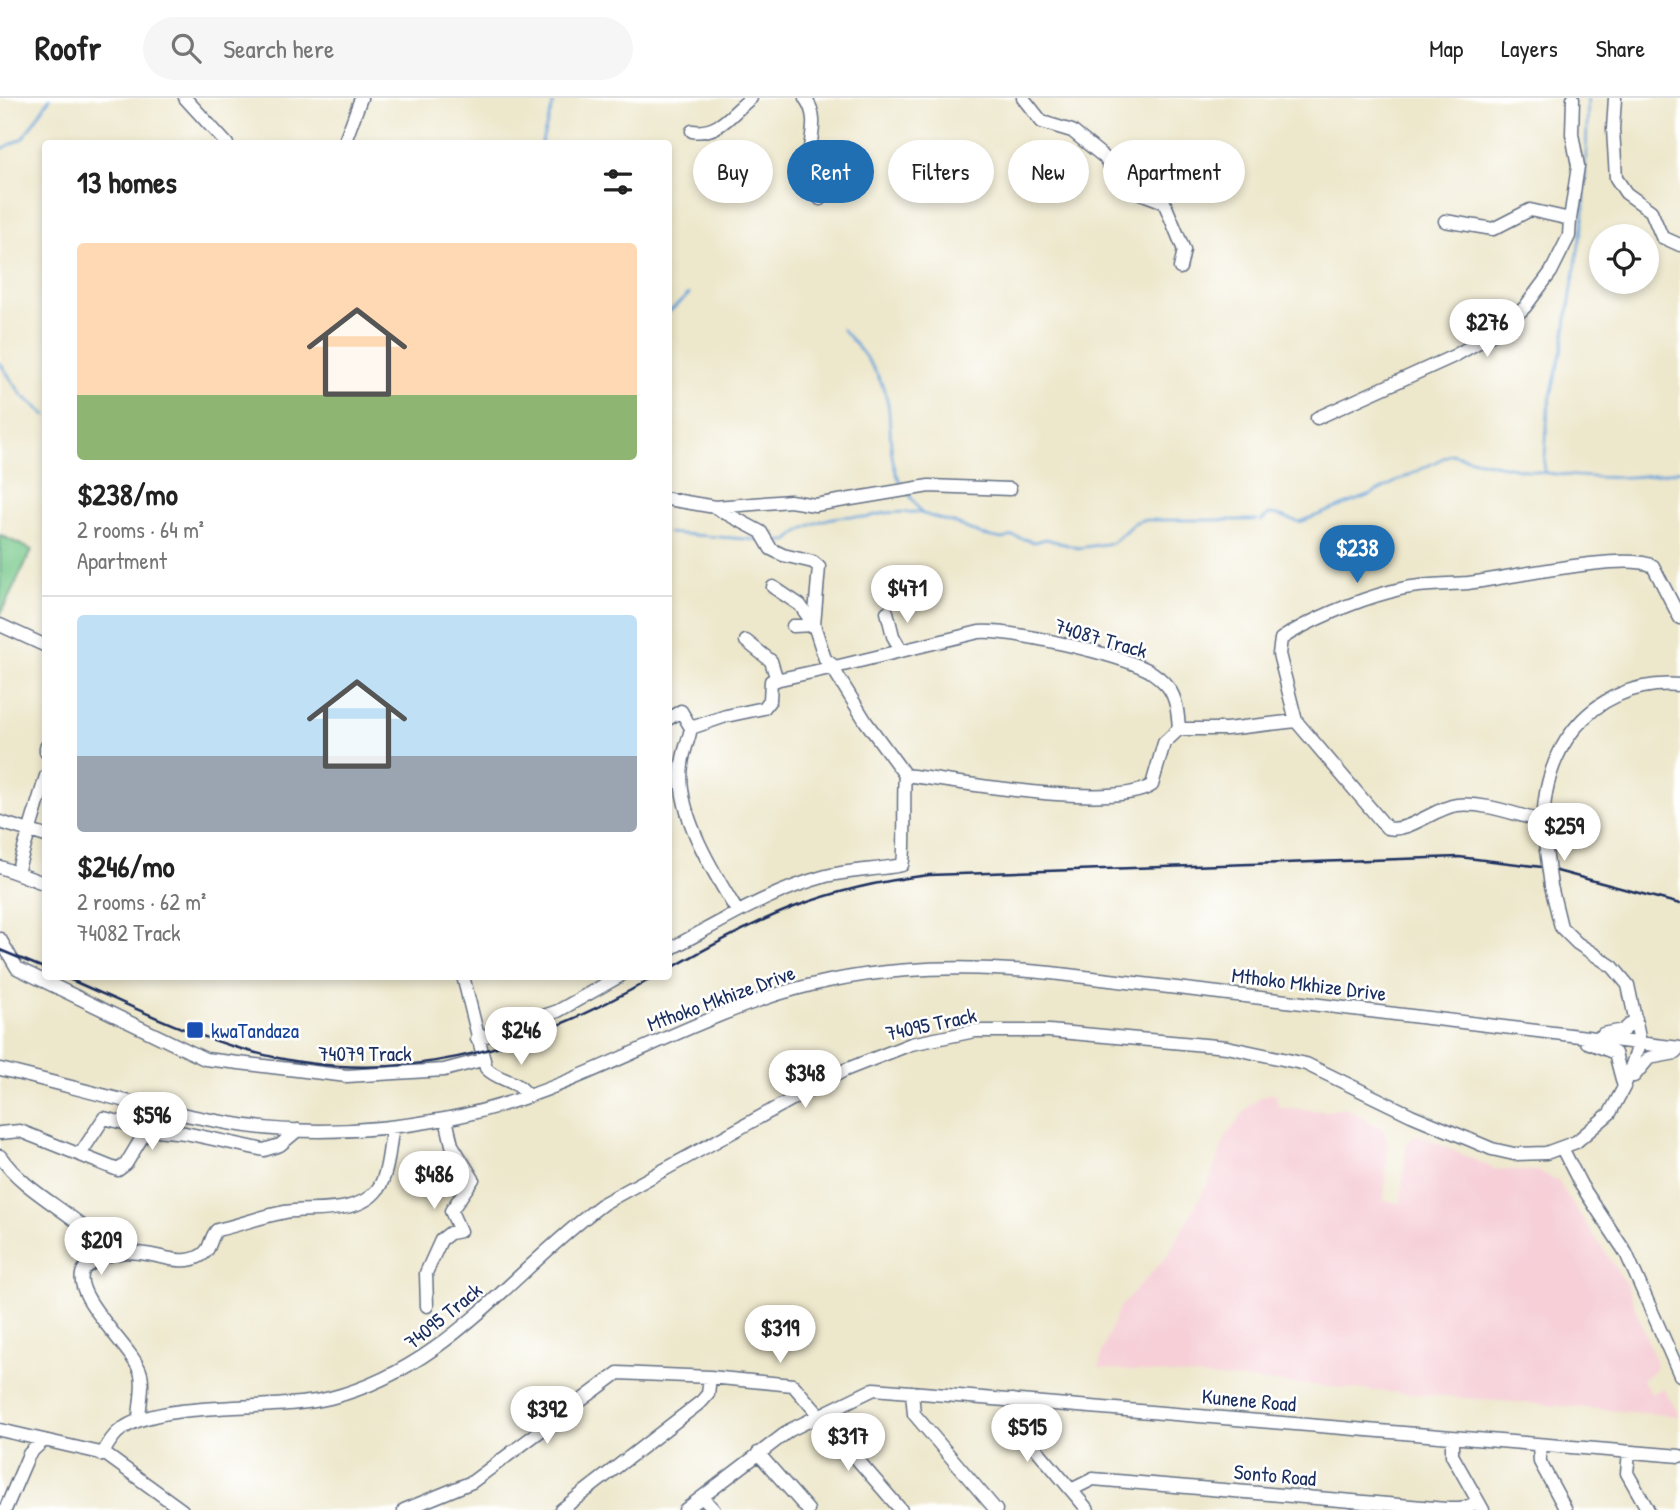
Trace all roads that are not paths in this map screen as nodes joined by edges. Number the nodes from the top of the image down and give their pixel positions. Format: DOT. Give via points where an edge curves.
graph roads {
  1 [pos="186,98"];
  2 [pos="361,98"];
  3 [pos="751,98"];
  4 [pos="805,98"];
  5 [pos="1023,98"];
  6 [pos="1573,98"];
  7 [pos="1615,98"];
  8 [pos="692,131"];
  9 [pos="224,140"];
  10 [pos="345,140"];
  11 [pos="813,140"];
  12 [pos="1570,219"];
  13 [pos="1445,221"];
  14 [pos="1680,245"];
  15 [pos="1180,268"];
  16 [pos="1317,418"];
  17 [pos="1010,489"];
  18 [pos="672,500"];
  19 [pos="715,507"];
  20 [pos="773,587"];
  21 [pos="887,612"];
  22 [pos="1680,618"];
  23 [pos="0,625"];
  24 [pos="814,625"];
  25 [pos="793,626"];
  26 [pos="746,641"];
  27 [pos="42,644"];
  28 [pos="901,650"];
  29 [pos="835,667"];
  30 [pos="777,680"];
  31 [pos="1680,685"];
  32 [pos="672,717"];
  33 [pos="1296,721"];
  34 [pos="691,728"];
  35 [pos="1179,729"];
  36 [pos="905,775"];
  37 [pos="42,788"];
  38 [pos="1542,821"];
  39 [pos="0,822"];
  40 [pos="28,830"];
  41 [pos="42,834"];
  42 [pos="0,867"];
  43 [pos="17,872"];
  44 [pos="42,882"];
  45 [pos="737,911"];
  46 [pos="0,939"];
  47 [pos="672,948"];
  48 [pos="464,980"];
  49 [pos="613,980"];
  50 [pos="1636,1019"];
  51 [pos="1557,1032"];
  52 [pos="1586,1036"];
  53 [pos="477,1039"];
  54 [pos="1640,1042"];
  55 [pos="1680,1050"];
  56 [pos="482,1060"];
  57 [pos="0,1069"];
  58 [pos="1624,1087"];
  59 [pos="527,1095"];
  60 [pos="1618,1102"];
  61 [pos="446,1119"];
  62 [pos="393,1127"];
  63 [pos="147,1129"];
  64 [pos="298,1130"];
  65 [pos="0,1133"];
  66 [pos="1562,1148"];
  67 [pos="81,1153"];
  68 [pos="0,1156"];
  69 [pos="110,1254"];
  70 [pos="427,1306"];
  71 [pos="1680,1375"];
  72 [pos="710,1377"];
  73 [pos="912,1392"];
  74 [pos="1013,1400"];
  75 [pos="820,1415"];
  76 [pos="139,1420"];
  77 [pos="0,1430"];
  78 [pos="1451,1437"];
  79 [pos="44,1440"];
  80 [pos="1539,1445"];
  81 [pos="1629,1452"];
  82 [pos="758,1453"];
  83 [pos="102,1455"];
  84 [pos="1680,1456"];
  85 [pos="1072,1490"];
  86 [pos="702,1497"];
  87 [pos="1480,1506"];
  88 [pos="5,1510"];
  89 [pos="182,1510"];
  90 [pos="404,1510"];
  91 [pos="561,1510"];
  92 [pos="685,1510"];
  93 [pos="713,1510"];
  94 [pos="808,1510"];
  95 [pos="901,1510"];
  96 [pos="996,1510"];
  97 [pos="1088,1510"];
  98 [pos="1566,1510"];
  99 [pos="1648,1510"];
  1 -- 9 [label="street"];
  2 -- 10 [label="street"];
  3 -- 8 [label="street" via="710,131"];
  4 -- 11 [label="street" via="812,112"];
  5 -- 15 [label="street" via="1042,121 1072,131 1098,152 1124,187 1164,202 1184,250"];
  6 -- 12 [label="street" via="1572,134 1578,166"];
  7 -- 14 [label="street" via="1616,178 1626,193 1651,211 1662,237"];
  12 -- 13 [label="street" via="1530,210 1487,230"];
  12 -- 16 [label="street" via="1569,236 1551,272 1502,329 1454,356"];
  17 -- 19 [label="street" via="929,486 815,505 790,501"];
  18 -- 19 [label="street"];
  19 -- 24 [label="street" via="761,532 771,549 816,564 820,578"];
  20 -- 24 [label="street" via="800,605"];
  21 -- 28 [label="street" via="892,636"];
  22 -- 33 [label="street" via="1656,571 1644,563 1567,566 1503,578 1409,586 1354,603 1281,639 1279,654"];
  23 -- 27 [label="street"];
  24 -- 25 [label="street"];
  24 -- 29 [label="street" via="825,659"];
  26 -- 30 [label="street" via="771,662"];
  28 -- 29 [label="street, 74087 Track"];
  28 -- 35 [label="street, 74087 Track" via="991,631 1119,660 1149,670 1168,688"];
  29 -- 30 [label="street, 74087 Track"];
  29 -- 36 [label="street" via="866,722"];
  30 -- 34 [label="street" via="771,681 770,700 764,708"];
  31 -- 38 [label="street" via="1657,685 1622,694 1582,720 1551,766"];
  32 -- 34 [label="street" via="681,711"];
  33 -- 35 [label="street"];
  33 -- 38 [label="street" via="1387,828 1400,829 1440,809 1471,804"];
  34 -- 45 [label="street" via="682,764 687,806 702,851"];
  35 -- 36 [label="street" via="1164,743 1156,780 1141,791 1054,794"];
  36 -- 45 [label="street" via="902,822 906,857 902,864 828,876"];
  37 -- 40 [label="street"];
  38 -- 50 [label="street, bridge" via="1561,928 1623,978"];
  39 -- 40 [label="street"];
  40 -- 41 [label="street"];
  40 -- 43 [label="street"];
  42 -- 43 [label="street"];
  43 -- 44 [label="street"];
  45 -- 47 [label="street"];
  46 -- 56 [label="street, 74079 Track" via="17,968 205,1059 347,1076 444,1070"];
  48 -- 53 [label="street"];
  49 -- 53 [label="street" via="558,1011"];
  50 -- 52 [label="street" via="1624,1030"];
  50 -- 54 [label="street"];
  51 -- 52 [label="street, Mthoko Mkhize Drive"];
  51 -- 58 [label="street" via="1615,1053"];
  51 -- 59 [label="street, Mthoko Mkhize Drive" via="1004,968 929,967 850,976 760,1000"];
  52 -- 54 [label="street, Mthoko Mkhize Drive"];
  53 -- 56 [label="street"];
  54 -- 55 [label="street, Mthoko Mkhize Drive"];
  54 -- 58 [label="street, 74095 Track"];
  55 -- 60 [label="street" via="1649,1058"];
  56 -- 59 [label="street" via="492,1074 521,1086"];
  57 -- 64 [label="street, Mthoko Mkhize Drive" via="228,1124"];
  58 -- 60 [label="street, 74095 Track"];
  59 -- 61 [label="street, Mthoko Mkhize Drive"];
  60 -- 66 [label="street, 74095 Track" via="1593,1130"];
  61 -- 62 [label="street, Mthoko Mkhize Drive"];
  61 -- 70 [label="street" via="452,1145 473,1179 451,1211 460,1231 441,1240 426,1273"];
  62 -- 64 [label="street, Mthoko Mkhize Drive"];
  62 -- 69 [label="street" via="380,1185 373,1194 338,1210 284,1212 214,1232 210,1247 198,1258 180,1261 138,1251"];
  63 -- 64 [label="street" via="264,1150 280,1145"];
  63 -- 67 [label="street" via="104,1118"];
  63 -- 67 [label="street" via="121,1169"];
  65 -- 67 [label="street" via="20,1130"];
  66 -- 71 [label="street" via="1626,1253"];
  66 -- 76 [label="street, 74095 Track" via="1529,1155 1492,1149 1277,1055 1049,1031 975,1031 939,1037 845,1070 604,1203 451,1339 407,1369 329,1399"];
  68 -- 69 [label="street" via="20,1179 92,1233"];
  69 -- 76 [label="street" via="85,1268 80,1282 139,1369"];
  72 -- 75 [label="street" via="793,1385"];
  72 -- 90 [label="street" via="618,1373 472,1482"];
  72 -- 91 [label="street" via="702,1401"];
  73 -- 74 [label="street, Kunene Road"];
  73 -- 75 [label="street, Kunene Road" via="874,1389"];
  73 -- 96 [label="street" via="914,1414"];
  74 -- 78 [label="street, Kunene Road"];
  74 -- 85 [label="street" via="1017,1426"];
  75 -- 82 [label="street, Kunene Road"];
  75 -- 95 [label="street"];
  76 -- 83 [label="street, 74095 Track" via="117,1432"];
  77 -- 79 [label="street"];
  78 -- 80 [label="street, Kunene Road"];
  78 -- 87 [label="street" via="1452,1455"];
  79 -- 83 [label="street"];
  79 -- 88 [label="street" via="29,1454"];
  80 -- 81 [label="street, Kunene Road"];
  80 -- 98 [label="street" via="1540,1462"];
  81 -- 84 [label="street, Kunene Road"];
  81 -- 99 [label="street" via="1627,1473"];
  82 -- 86 [label="street, Kunene Road"];
  82 -- 94 [label="street"];
  83 -- 89 [label="street"];
  85 -- 87 [label="street, Sonto Road" via="1093,1479 1446,1509"];
  85 -- 97 [label="street"];
  86 -- 92 [label="street, Kunene Road"];
  86 -- 93 [label="street"];
}
